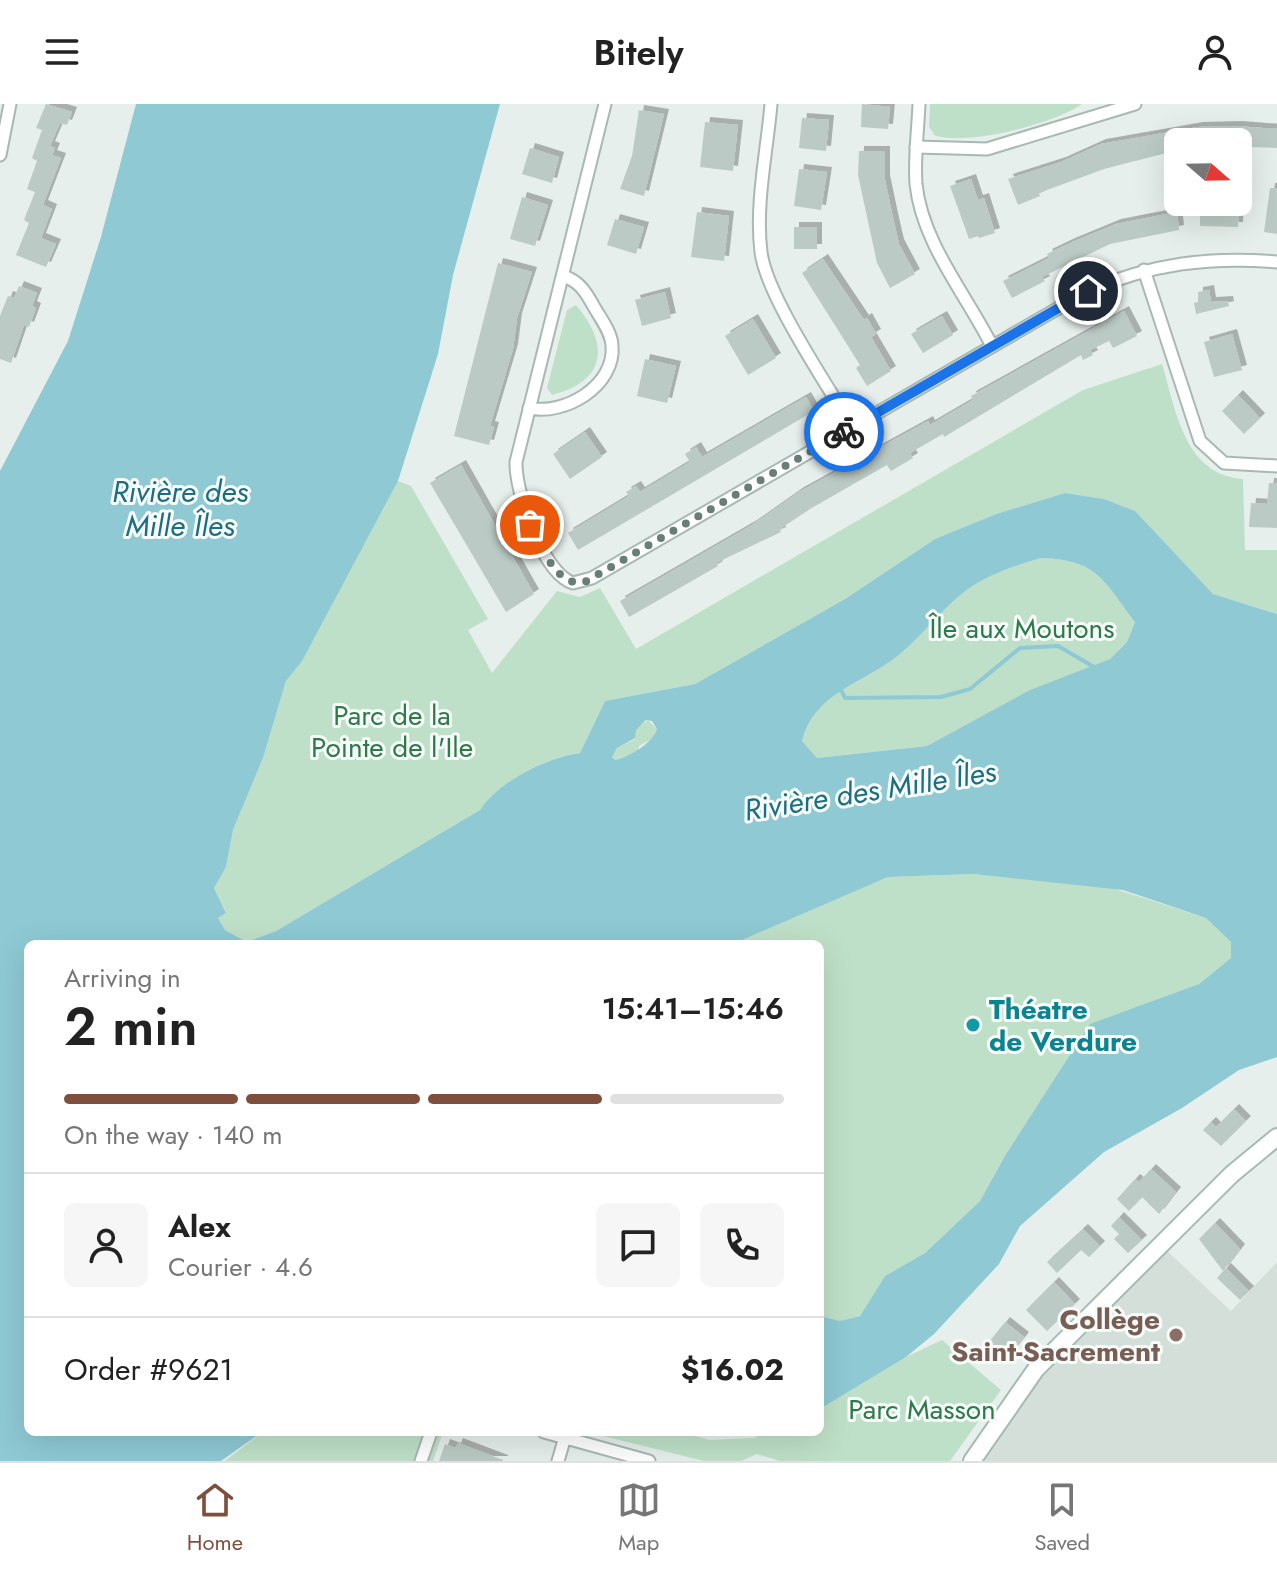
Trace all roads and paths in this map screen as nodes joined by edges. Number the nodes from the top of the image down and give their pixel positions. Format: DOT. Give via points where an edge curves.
graph roads {
  1 [pos="10,104"];
  2 [pos="605,104"];
  3 [pos="771,104"];
  4 [pos="919,104"];
  5 [pos="1135,104"];
  6 [pos="916,147"];
  7 [pos="0,155"];
  8 [pos="1277,262"];
  9 [pos="1144,270"];
  10 [pos="563,276"];
  11 [pos="992,346"];
  12 [pos="529,408"];
  13 [pos="852,427"];
  14 [pos="1277,466"];
  15 [pos="1277,1137"];
  16 [pos="430,1436"];
  17 [pos="561,1436"];
  18 [pos="565,1437"];
  19 [pos="421,1461"];
  20 [pos="558,1461"];
  21 [pos="649,1461"];
  22 [pos="972,1461"];
  1 -- 7 [label="street"];
  2 -- 10 [label="street"];
  3 -- 13 [label="street" via="762,262"];
  4 -- 6 [label="street"];
  5 -- 6 [label="street" via="987,149"];
  6 -- 11 [label="street" via="916,184 925,220"];
  8 -- 9 [label="street" via="1192,261"];
  9 -- 11 [label="street" via="1088,291"];
  9 -- 14 [label="street" via="1205,449 1232,465"];
  10 -- 12 [label="street"];
  10 -- 12 [label="street" via="580,285 606,326 611,364 600,383 561,408"];
  11 -- 13 [label="street"];
  12 -- 13 [label="street" via="516,462 518,492 530,525 561,577 573,583 600,573"];
  15 -- 22 [label="main road" via="1242,1163 1036,1369"];
  16 -- 19 [label="street"];
  17 -- 18 [label="street"];
  18 -- 20 [label="street"];
  18 -- 21 [label="street"];
}
